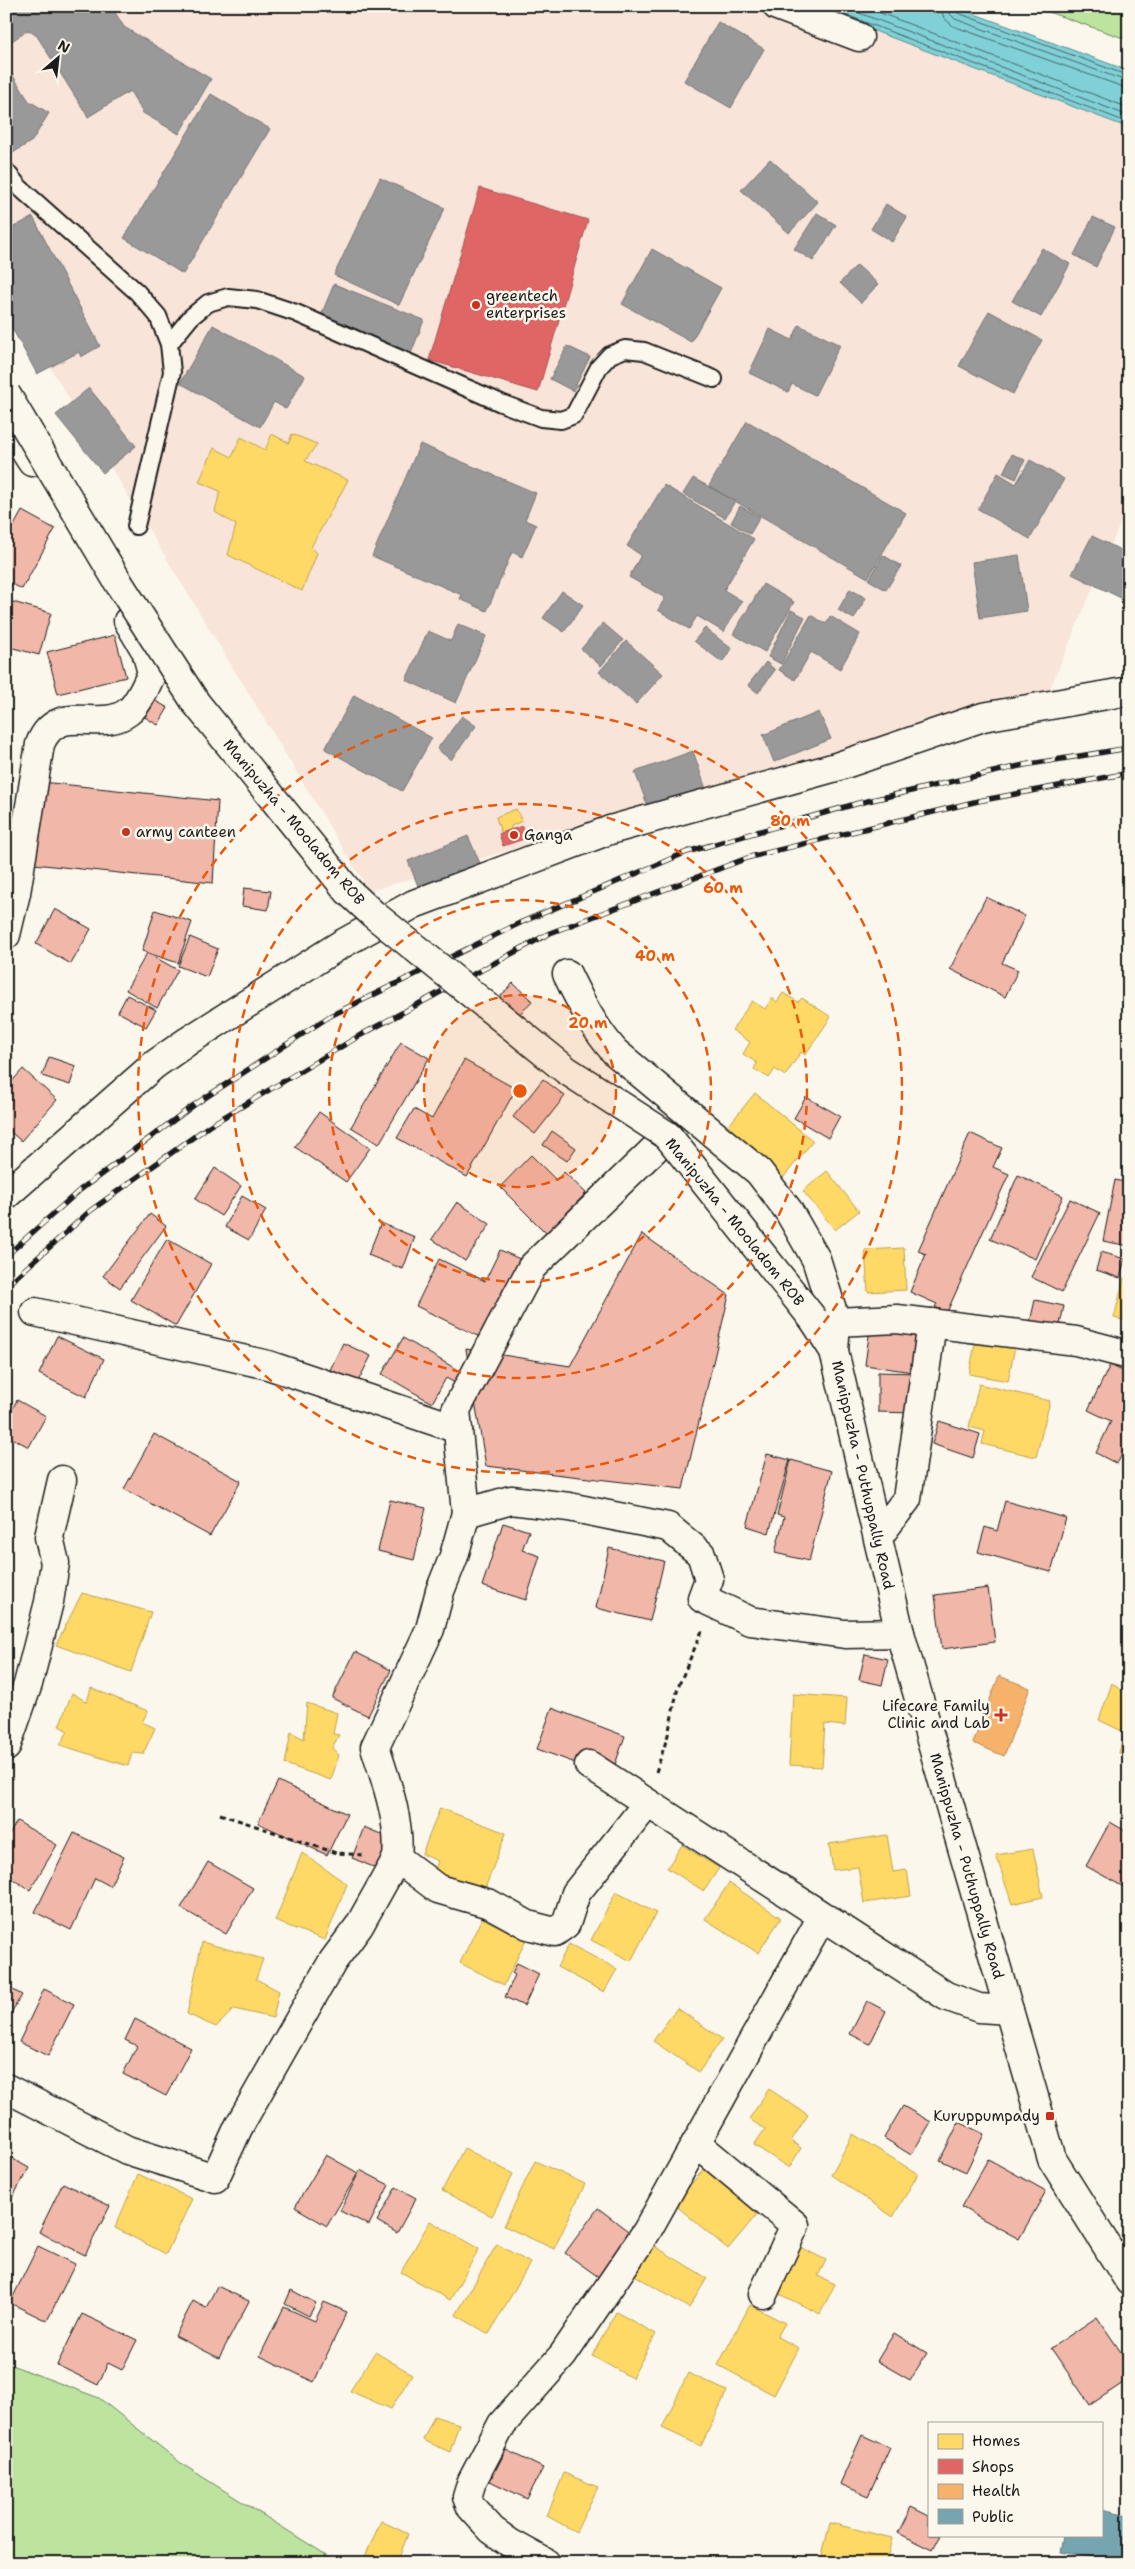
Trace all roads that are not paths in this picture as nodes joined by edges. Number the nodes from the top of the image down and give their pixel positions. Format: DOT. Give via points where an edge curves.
graph roads {
  1 [pos="778,6"];
  2 [pos="859,37"];
  3 [pos="6,171"];
  4 [pos="169,344"];
  5 [pos="714,379"];
  6 [pos="6,394"];
  7 [pos="6,422"];
  8 [pos="136,526"];
  9 [pos="1129,691"];
  10 [pos="6,936"];
  11 [pos="568,974"];
  12 [pos="668,1136"];
  13 [pos="6,1195"];
  14 [pos="35,1312"];
  15 [pos="825,1321"];
  16 [pos="932,1323"];
  17 [pos="1129,1355"];
  18 [pos="458,1429"];
  19 [pos="62,1480"];
  20 [pos="466,1513"];
  21 [pos="878,1537"];
  22 [pos="900,1633"];
  23 [pos="6,1747"];
  24 [pos="589,1765"];
  25 [pos="644,1801"];
  26 [pos="397,1858"];
  27 [pos="822,1917"];
  28 [pos="1009,2010"];
  29 [pos="6,2088"];
  30 [pos="696,2143"];
  31 [pos="1129,2281"];
  32 [pos="763,2294"];
  33 [pos="546,2563"];
  1 -- 2 [label="street"];
  3 -- 4 [label="lane" via="19,187 137,292 158,316"];
  4 -- 5 [label="lane" via="191,317 208,303 228,297 257,300 296,313 501,403 542,418 561,420 574,415 599,367 610,355 625,349 644,352"];
  4 -- 8 [label="lane" via="172,372"];
  6 -- 12 [label="street, Manipuzha - Mooladom ROB, bridge" via="120,585 196,703 348,892 566,1070"];
  7 -- 10 [label="street" via="146,651 152,673 130,711 119,718 63,720 44,733"];
  9 -- 13 [label="street" via="983,717 836,767 610,830 414,904 340,945 154,1065"];
  11 -- 15 [label="street" via="584,1012 615,1052 759,1172 788,1210 816,1259"];
  12 -- 15 [label="street, Manipuzha - Mooladom ROB, bridge"];
  12 -- 18 [label="street" via="532,1267 456,1410"];
  14 -- 18 [label="street" via="268,1365"];
  15 -- 16 [label="street" via="897,1319"];
  15 -- 21 [label="street, Manippuzha - Puthuppally Road"];
  16 -- 17 [label="street" via="1076,1341"];
  16 -- 21 [label="street" via="907,1499"];
  18 -- 20 [label="street"];
  19 -- 23 [label="street" via="49,1537 55,1563 48,1602 28,1684"];
  20 -- 22 [label="street" via="511,1500 668,1527 701,1554 709,1579 702,1598 750,1621 845,1634"];
  20 -- 26 [label="street" via="430,1629 375,1747 399,1843"];
  21 -- 22 [label="street, Manippuzha - Puthuppally Road"];
  22 -- 28 [label="street, Manippuzha - Puthuppally Road"];
  24 -- 25 [label="street"];
  25 -- 26 [label="street" via="576,1893 566,1924 555,1932 528,1925 490,1904 438,1889"];
  25 -- 27 [label="street"];
  26 -- 29 [label="street" via="359,1926 315,1992 239,2126 215,2178 127,2150"];
  27 -- 28 [label="street" via="946,1996 978,2008"];
  27 -- 30 [label="street"];
  28 -- 31 [label="street, Manippuzha - Puthuppally Road" via="1052,2160"];
  30 -- 32 [label="street" via="795,2225"];
  30 -- 33 [label="street" via="647,2231 563,2355 502,2424 472,2481 467,2497 471,2507 492,2530"];
}
